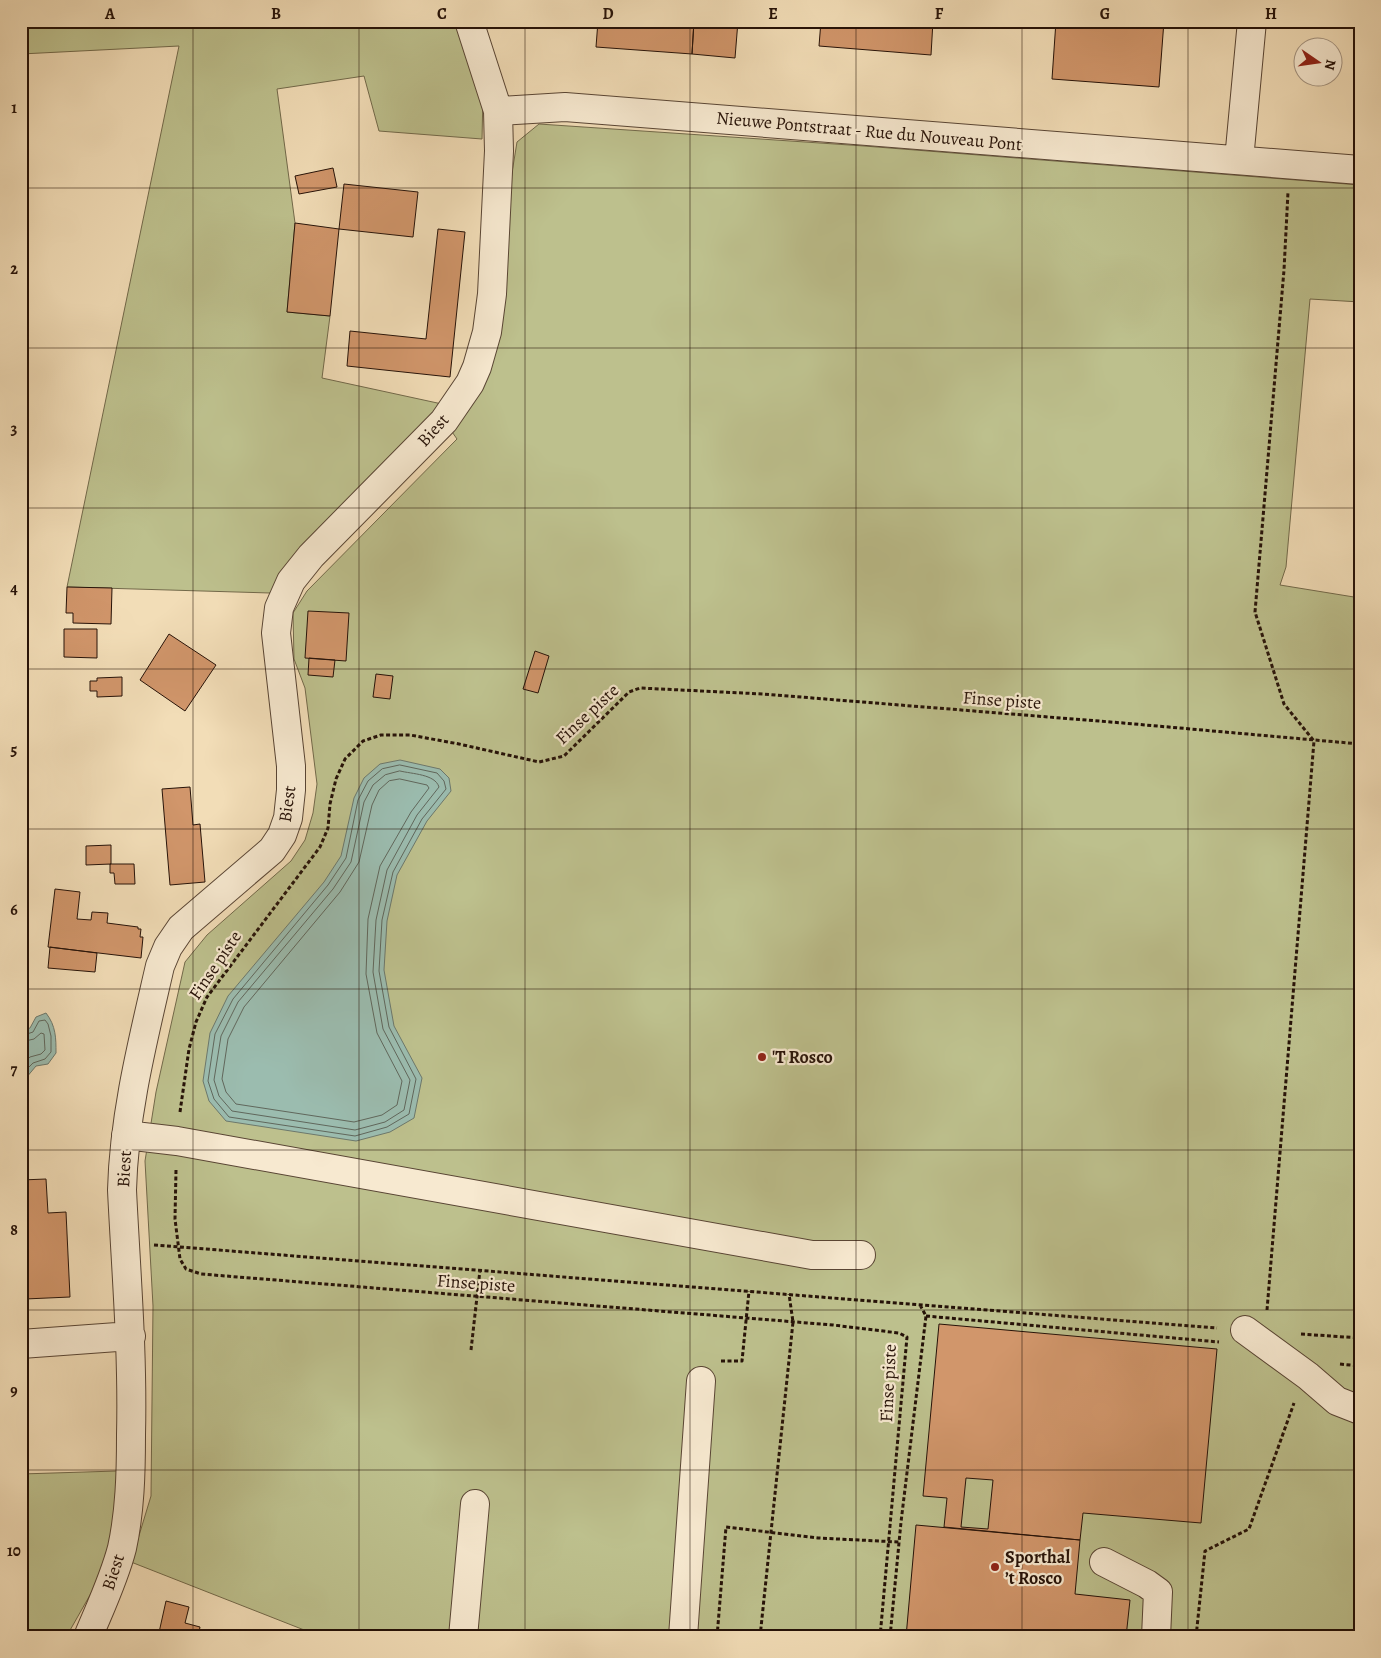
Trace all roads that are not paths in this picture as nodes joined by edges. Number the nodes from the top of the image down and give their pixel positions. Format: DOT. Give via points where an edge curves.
graph roads {
  1 [pos="469,21"];
  2 [pos="1252,21"];
  3 [pos="498,111"];
  4 [pos="1239,160"];
  5 [pos="1360,170"];
  6 [pos="126,1135"];
  7 [pos="861,1255"];
  8 [pos="1246,1330"];
  9 [pos="131,1336"];
  10 [pos="21,1344"];
  11 [pos="701,1381"];
  12 [pos="1360,1410"];
  13 [pos="475,1504"];
  14 [pos="1104,1562"];
  15 [pos="88,1637"];
  16 [pos="463,1637"];
  17 [pos="683,1637"];
  18 [pos="1156,1637"];
  1 -- 3 [label="street, Biest"];
  2 -- 4 [label="street"];
  3 -- 4 [label="street, Nieuwe Pontstraat - Rue du Nouveau Pont" via="565,107"];
  3 -- 6 [label="street, Biest" via="492,294 477,367 444,421 311,556 286,590 279,608 276,633 291,766 288,818 272,850 181,928 168,947 153,993"];
  4 -- 5 [label="street, Nieuwe Pontstraat - Rue du Nouveau Pont"];
  6 -- 7 [label="street" via="177,1141 812,1255"];
  6 -- 9 [label="street, Biest" via="122,1190"];
  8 -- 12 [label="street" via="1336,1401"];
  9 -- 10 [label="street"];
  9 -- 15 [label="street, Biest" via="128,1511 121,1550"];
  11 -- 17 [label="street"];
  13 -- 16 [label="street"];
  14 -- 18 [label="street" via="1158,1592"];
}
